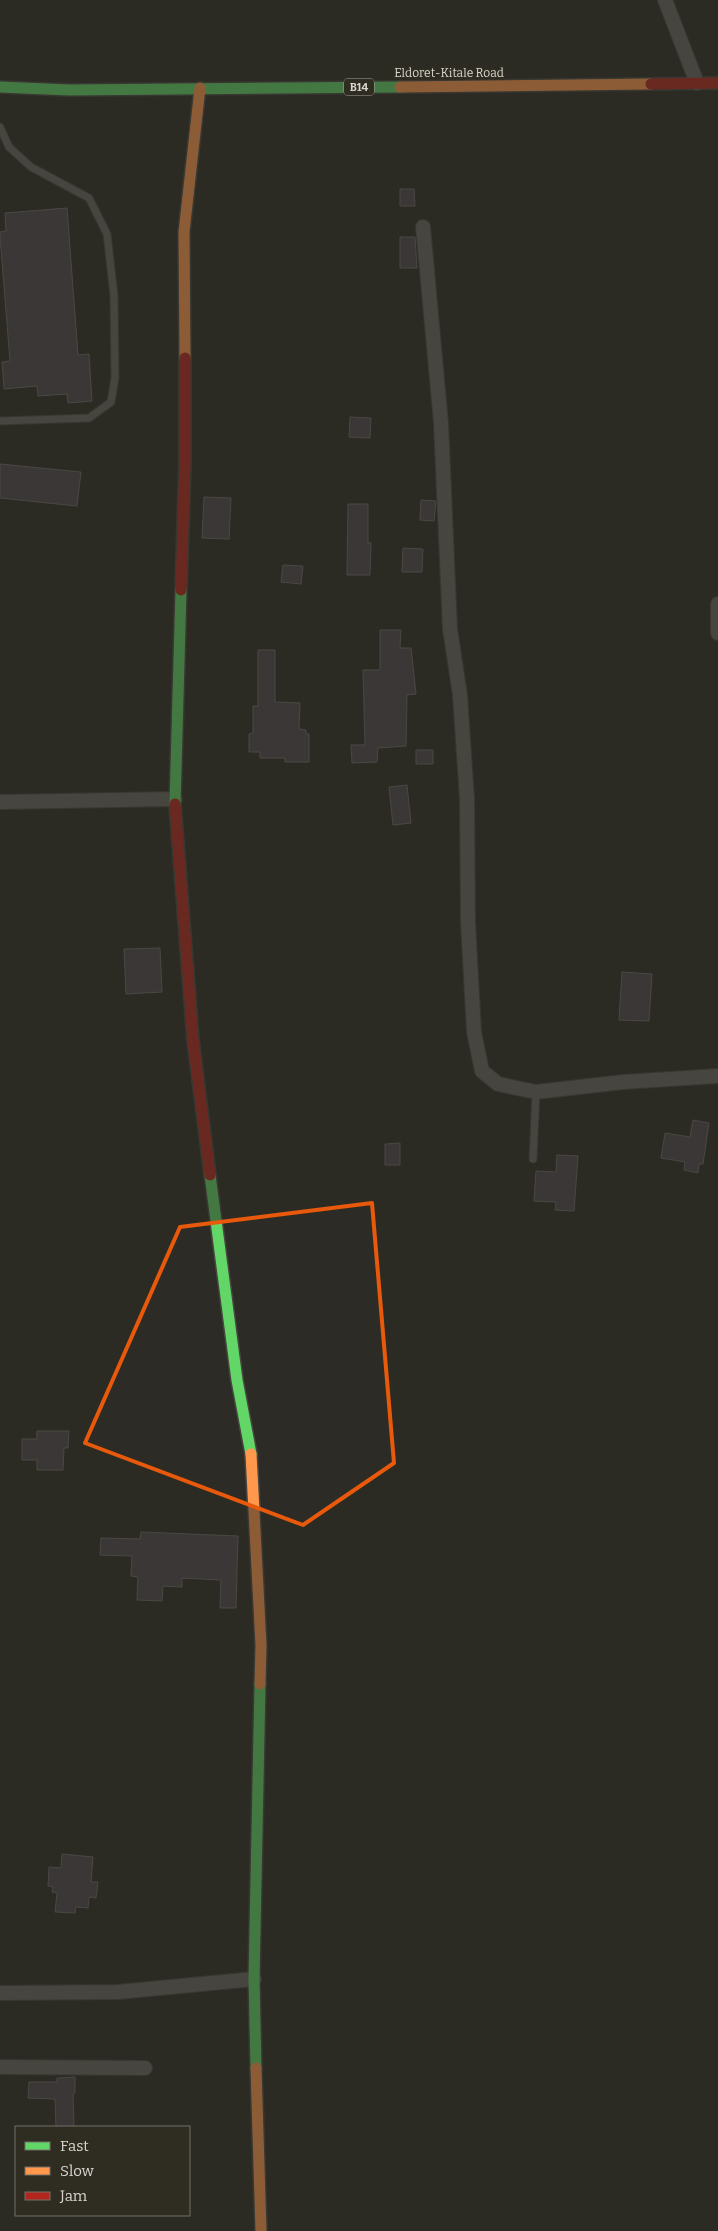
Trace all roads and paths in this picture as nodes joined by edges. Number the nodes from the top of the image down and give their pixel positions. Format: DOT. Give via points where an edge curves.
graph roads {
  1 [pos="665,0"];
  2 [pos="697,83"];
  3 [pos="718,83"];
  4 [pos="0,87"];
  5 [pos="200,88"];
  6 [pos="0,126"];
  7 [pos="423,227"];
  8 [pos="0,421"];
  9 [pos="718,604"];
  10 [pos="718,633"];
  11 [pos="175,799"];
  12 [pos="0,802"];
  13 [pos="718,1076"];
  14 [pos="536,1092"];
  15 [pos="533,1159"];
  16 [pos="254,1979"];
  17 [pos="0,1993"];
  18 [pos="0,2067"];
  19 [pos="145,2068"];
  20 [pos="261,2231"];
  1 -- 2 [label="street"];
  2 -- 3 [label="main road, Eldoret-Kitale Road / B14"];
  2 -- 5 [label="main road, Eldoret-Kitale Road / B14" via="558,87"];
  4 -- 5 [label="main road, Eldoret-Kitale Road / B14" via="69,90"];
  5 -- 11 [label="main road" via="184,232 185,462"];
  6 -- 8 [label="lane" via="9,147 30,167 89,198 107,234 114,296 115,378 111,402 89,418"];
  7 -- 14 [label="street" via="441,423 450,628 460,695 467,799 468,922 474,1032 482,1071 498,1084"];
  9 -- 10 [label="street"];
  11 -- 12 [label="street"];
  11 -- 16 [label="main road" via="193,1040 254,1487 261,1645"];
  13 -- 14 [label="street"];
  14 -- 15 [label="lane"];
  16 -- 17 [label="street" via="118,1992"];
  16 -- 20 [label="main road"];
  18 -- 19 [label="street"];
}
